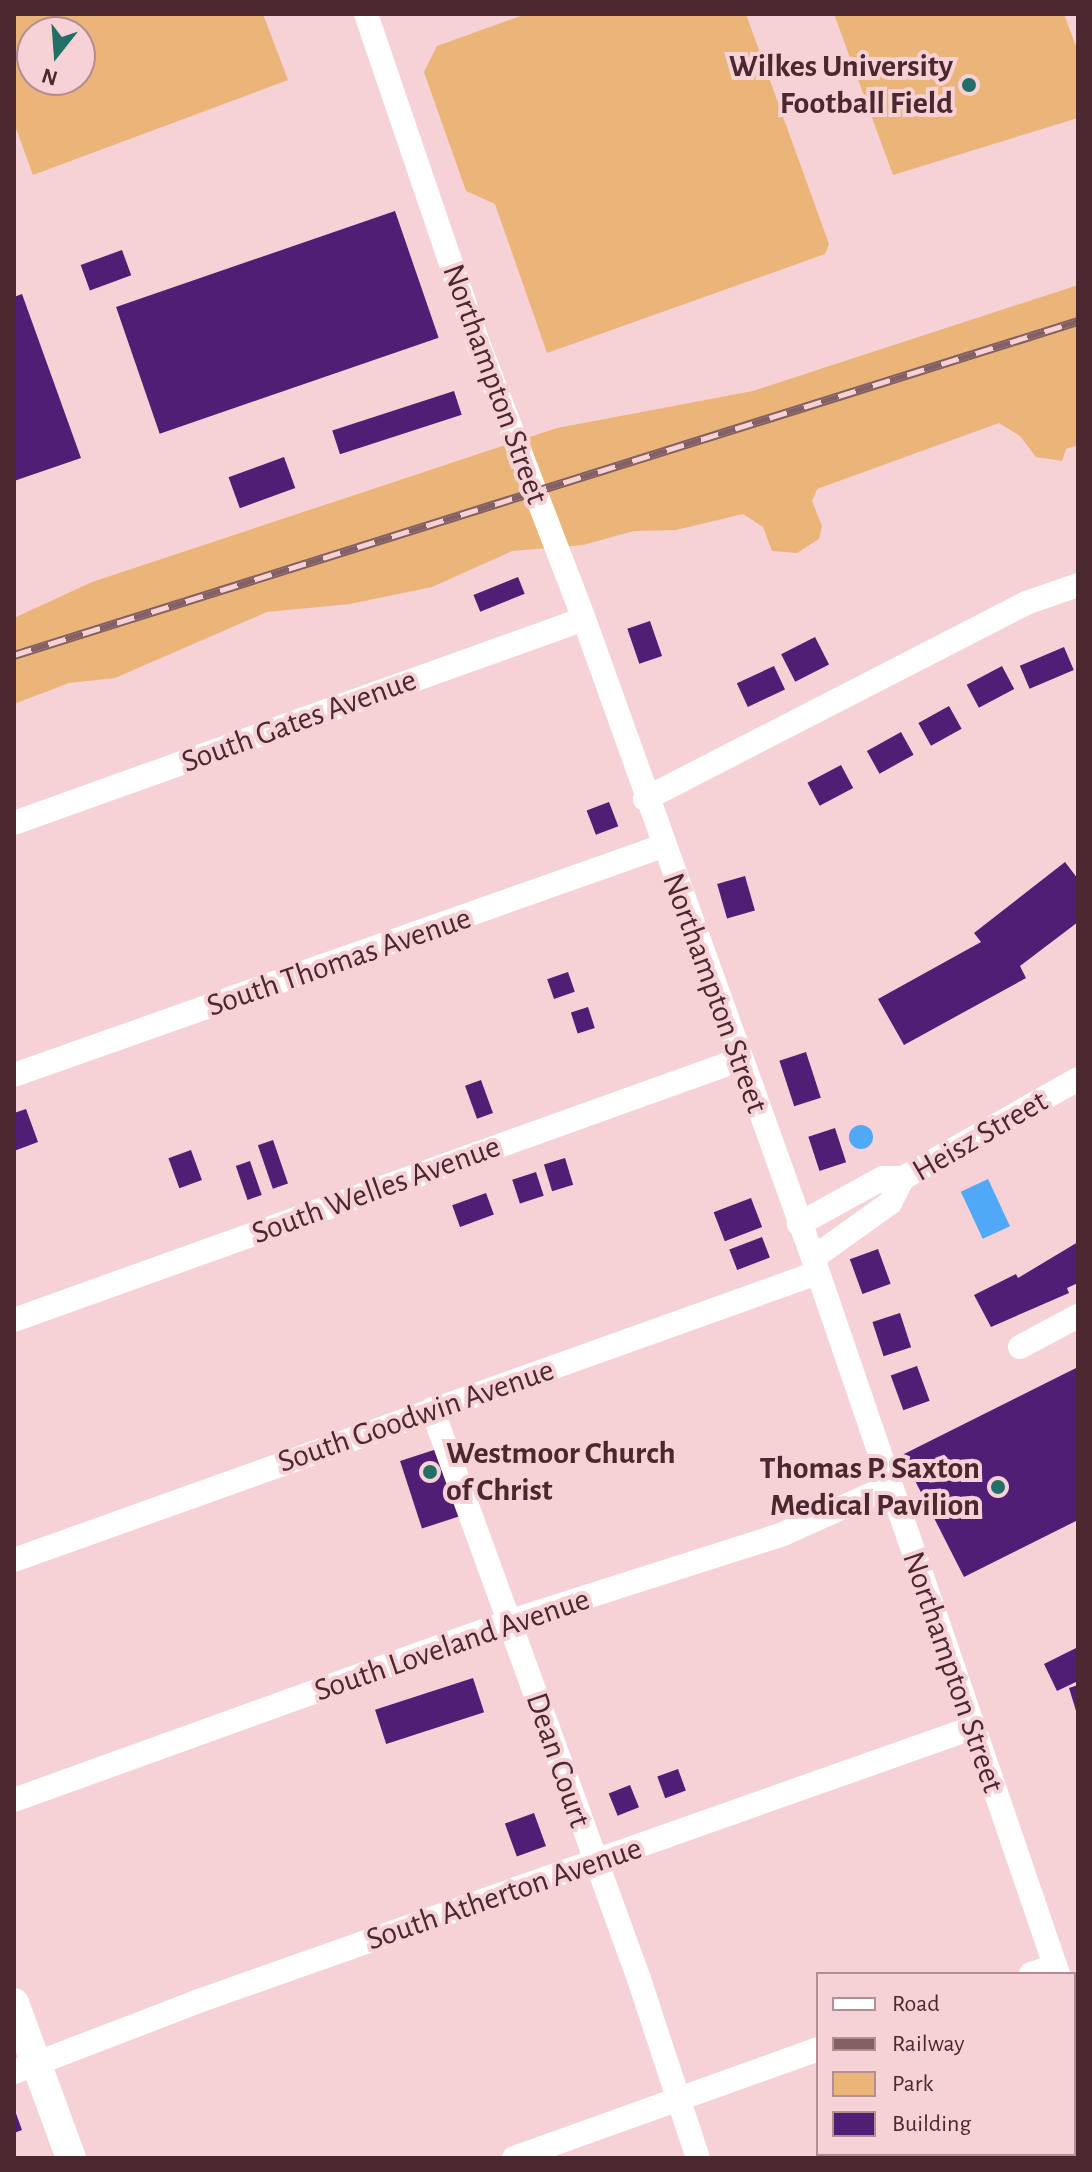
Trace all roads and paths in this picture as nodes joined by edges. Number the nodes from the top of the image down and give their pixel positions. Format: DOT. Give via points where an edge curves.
graph roads {
  1 [pos="366,14"];
  2 [pos="1078,585"];
  3 [pos="584,619"];
  4 [pos="645,799"];
  5 [pos="14,823"];
  6 [pos="663,846"];
  7 [pos="739,1060"];
  8 [pos="14,1075"];
  9 [pos="1078,1079"];
  10 [pos="903,1178"];
  11 [pos="799,1224"];
  12 [pos="815,1265"];
  13 [pos="1078,1316"];
  14 [pos="14,1320"];
  15 [pos="1020,1347"];
  16 [pos="432,1409"];
  17 [pos="888,1487"];
  18 [pos="14,1560"];
  19 [pos="511,1621"];
  20 [pos="972,1728"];
  21 [pos="14,1800"];
  22 [pos="593,1862"];
  23 [pos="1056,1970"];
  24 [pos="14,2003"];
  25 [pos="816,2050"];
  26 [pos="25,2068"];
  27 [pos="678,2101"];
  28 [pos="71,2158"];
  29 [pos="514,2158"];
  30 [pos="698,2158"];
  1 -- 3 [label="street, Northampton Street" via="480,348"];
  2 -- 4 [label="street" via="1026,603"];
  3 -- 4 [label="street, Northampton Street"];
  3 -- 5 [label="street, South Gates Avenue"];
  4 -- 6 [label="street, Northampton Street"];
  6 -- 7 [label="street, Northampton Street"];
  6 -- 8 [label="street, South Thomas Avenue"];
  7 -- 11 [label="street, Northampton Street"];
  7 -- 14 [label="street, South Welles Avenue"];
  9 -- 10 [label="street, Heisz Street"];
  10 -- 11 [label="street" via="883,1178"];
  10 -- 12 [label="street, Heisz Street" via="890,1203"];
  11 -- 12 [label="street, Northampton Street"];
  12 -- 16 [label="street, South Goodwin Avenue" via="705,1316"];
  12 -- 17 [label="street, Northampton Street"];
  13 -- 15 [label="street"];
  16 -- 18 [label="street, South Goodwin Avenue"];
  16 -- 19 [label="street, Dean Court"];
  17 -- 19 [label="street, South Loveland Avenue" via="783,1534"];
  17 -- 20 [label="street, Northampton Street"];
  19 -- 21 [label="street, South Loveland Avenue"];
  19 -- 22 [label="street, Dean Court"];
  20 -- 22 [label="street, South Atherton Avenue"];
  20 -- 23 [label="street, Northampton Street"];
  22 -- 26 [label="street, South Atherton Avenue"];
  22 -- 27 [label="street, Dean Court"];
  24 -- 26 [label="main road"];
  25 -- 27 [label="street"];
  26 -- 28 [label="main road"];
  27 -- 29 [label="street"];
  27 -- 30 [label="street, Dean Court"];
}
